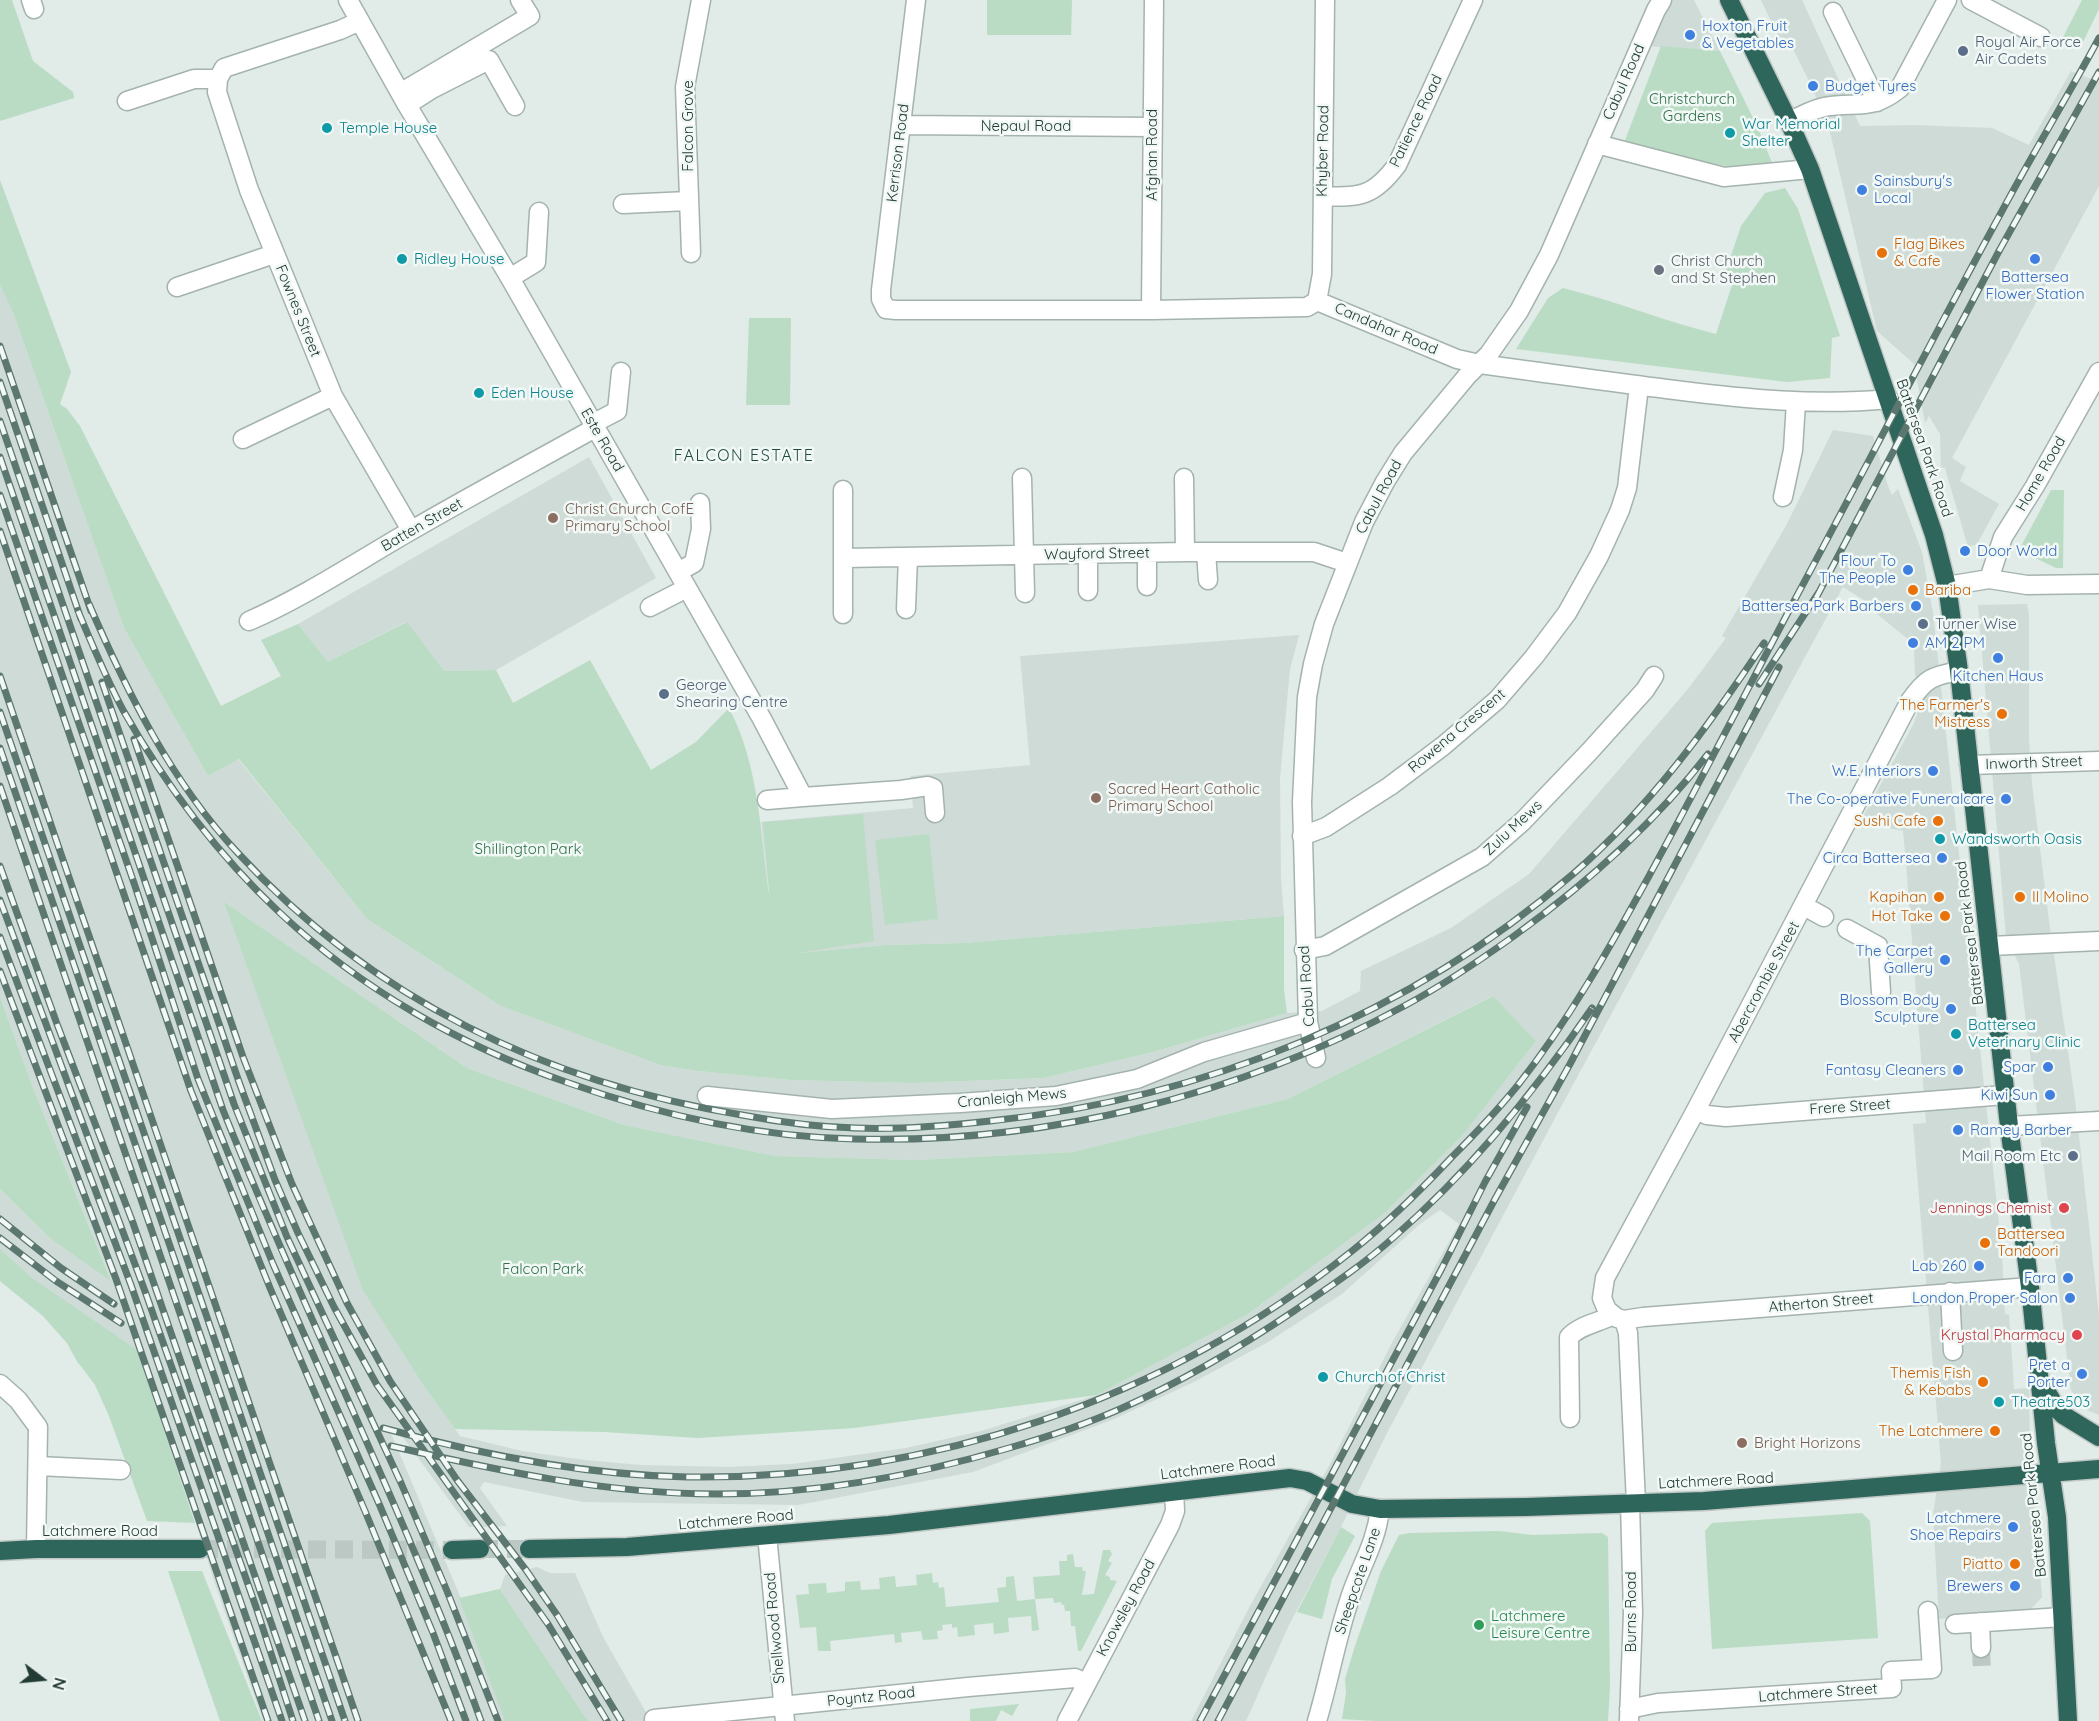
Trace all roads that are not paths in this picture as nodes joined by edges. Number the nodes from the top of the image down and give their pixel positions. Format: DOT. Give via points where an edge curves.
graph roads {
  1 [pos="348,0"];
  2 [pos="520,0"];
  3 [pos="701,0"];
  4 [pos="916,0"];
  5 [pos="1154,0"];
  6 [pos="1325,0"];
  7 [pos="1473,0"];
  8 [pos="1662,0"];
  9 [pos="1729,0"];
  10 [pos="1947,0"];
  11 [pos="1971,0"];
  12 [pos="1833,12"];
  13 [pos="360,21"];
  14 [pos="2041,37"];
  15 [pos="218,79"];
  16 [pos="404,99"];
  17 [pos="127,101"];
  18 [pos="1877,102"];
  19 [pos="515,106"];
  20 [pos="1789,122"];
  21 [pos="902,125"];
  22 [pos="1152,127"];
  23 [pos="1597,144"];
  24 [pos="1810,169"];
  25 [pos="1323,196"];
  26 [pos="688,201"];
  27 [pos="623,204"];
  28 [pos="539,212"];
  29 [pos="691,252"];
  30 [pos="274,254"];
  31 [pos="510,278"];
  32 [pos="177,287"];
  33 [pos="1317,301"];
  34 [pos="883,305"];
  35 [pos="1151,310"];
  36 [pos="1480,364"];
  37 [pos="621,372"];
  38 [pos="2099,372"];
  39 [pos="1639,386"];
  40 [pos="333,396"];
  41 [pos="1889,399"];
  42 [pos="1796,402"];
  43 [pos="593,426"];
  44 [pos="243,439"];
  45 [pos="1022,478"];
  46 [pos="1184,478"];
  47 [pos="843,490"];
  48 [pos="1783,497"];
  49 [pos="700,503"];
  50 [pos="411,530"];
  51 [pos="1185,552"];
  52 [pos="1206,552"];
  53 [pos="1147,553"];
  54 [pos="1088,555"];
  55 [pos="1024,556"];
  56 [pos="908,557"];
  57 [pos="844,558"];
  58 [pos="1347,563"];
  59 [pos="1989,579"];
  60 [pos="682,580"];
  61 [pos="1208,580"];
  62 [pos="2099,584"];
  63 [pos="1147,585"];
  64 [pos="1947,586"];
  65 [pos="1088,591"];
  66 [pos="1024,593"];
  67 [pos="650,607"];
  68 [pos="906,609"];
  69 [pos="843,614"];
  70 [pos="249,621"];
  71 [pos="1959,672"];
  72 [pos="1654,676"];
  73 [pos="2099,760"];
  74 [pos="1970,765"];
  75 [pos="803,797"];
  76 [pos="767,800"];
  77 [pos="935,813"];
  78 [pos="1302,836"];
  79 [pos="1804,906"];
  80 [pos="1824,917"];
  81 [pos="1847,929"];
  82 [pos="2099,941"];
  83 [pos="1990,946"];
  84 [pos="1304,950"];
  85 [pos="1881,992"];
  86 [pos="1308,1022"];
  87 [pos="1316,1058"];
  88 [pos="2006,1095"];
  89 [pos="707,1096"];
  90 [pos="1696,1110"];
  91 [pos="2099,1121"];
  92 [pos="2009,1126"];
  93 [pos="2030,1287"];
  94 [pos="1950,1292"];
  95 [pos="1618,1318"];
  96 [pos="1953,1351"];
  97 [pos="2039,1380"];
  98 [pos="0,1384"];
  99 [pos="1570,1418"];
  100 [pos="2099,1437"];
  101 [pos="38,1466"];
  102 [pos="2099,1469"];
  103 [pos="121,1470"];
  104 [pos="1634,1470"];
  105 [pos="2051,1472"];
  106 [pos="1174,1491"];
  107 [pos="1633,1503"];
  108 [pos="1380,1509"];
  109 [pos="767,1535"];
  110 [pos="36,1549"];
  111 [pos="200,1549"];
  112 [pos="480,1549"];
  113 [pos="529,1549"];
  114 [pos="452,1550"];
  115 [pos="0,1551"];
  116 [pos="1928,1611"];
  117 [pos="2062,1617"];
  118 [pos="1980,1622"];
  119 [pos="1955,1624"];
  120 [pos="1981,1648"];
  121 [pos="1086,1683"];
  122 [pos="784,1714"];
  123 [pos="1629,1715"];
  124 [pos="654,1719"];
  125 [pos="1067,1721"];
  126 [pos="1317,1721"];
  127 [pos="2068,1721"];
  1 -- 13 [label="street, Este Road"];
  2 -- 16 [label="street" via="530,16"];
  3 -- 26 [label="street, Falcon Grove" via="685,87"];
  4 -- 21 [label="street, Kerrison Road"];
  5 -- 22 [label="street, Afghan Road"];
  6 -- 25 [label="street, Khyber Road"];
  7 -- 25 [label="street, Patience Road" via="1397,165 1385,182 1362,195"];
  8 -- 23 [label="street, Cabul Road"];
  9 -- 20 [label="highway, Battersea Park Road"];
  10 -- 18 [label="street" via="1900,88"];
  11 -- 14 [label="street"];
  12 -- 18 [label="street"];
  13 -- 15 [label="street" via="224,68"];
  13 -- 16 [label="street, Este Road"];
  15 -- 17 [label="street" via="194,80"];
  15 -- 30 [label="street, Fownes Street" via="216,92"];
  16 -- 19 [label="street" via="432,90 489,60"];
  16 -- 31 [label="street, Este Road"];
  18 -- 20 [label="street" via="1825,107"];
  20 -- 24 [label="highway, Battersea Park Road"];
  21 -- 22 [label="street, Nepaul Road"];
  21 -- 34 [label="street, Kerrison Road" via="881,290"];
  22 -- 35 [label="street, Afghan Road"];
  23 -- 24 [label="street" via="1724,177"];
  23 -- 36 [label="street, Cabul Road" via="1549,255 1519,311"];
  24 -- 41 [label="highway, Battersea Park Road"];
  25 -- 33 [label="street, Khyber Road" via="1322,274"];
  26 -- 27 [label="street"];
  26 -- 29 [label="street, Falcon Grove"];
  28 -- 31 [label="street" via="536,262"];
  30 -- 32 [label="street"];
  30 -- 40 [label="street, Fownes Street"];
  31 -- 43 [label="street, Este Road"];
  33 -- 35 [label="street, Candahar Road" via="1307,307"];
  33 -- 36 [label="street, Candahar Road" via="1457,359"];
  34 -- 35 [label="street, Candahar Road" via="896,310"];
  36 -- 39 [label="street, Candahar Road"];
  36 -- 58 [label="street, Cabul Road" via="1402,453 1384,482"];
  37 -- 43 [label="street, Batten Street" via="617,411"];
  38 -- 59 [label="street, Home Road" via="2003,537"];
  39 -- 42 [label="street, Candahar Road"];
  39 -- 78 [label="street, Rowena Crescent" via="1627,488 1599,556 1567,613 1497,700 1443,746 1326,827"];
  40 -- 44 [label="street"];
  40 -- 50 [label="street, Fownes Street"];
  41 -- 42 [label="street, Candahar Road"];
  41 -- 64 [label="highway, Battersea Park Road"];
  42 -- 48 [label="street" via="1793,450"];
  43 -- 50 [label="street, Batten Street"];
  43 -- 60 [label="street, Este Road"];
  45 -- 55 [label="street"];
  46 -- 51 [label="street"];
  47 -- 57 [label="street"];
  49 -- 60 [label="street" via="701,530 694,563"];
  50 -- 70 [label="street, Batten Street" via="277,609"];
  51 -- 52 [label="street, Wayford Street"];
  51 -- 53 [label="street, Wayford Street"];
  52 -- 58 [label="street, Wayford Street" via="1314,552"];
  52 -- 61 [label="street"];
  53 -- 54 [label="street, Wayford Street"];
  53 -- 63 [label="street"];
  54 -- 55 [label="street, Wayford Street"];
  54 -- 65 [label="street"];
  55 -- 56 [label="street, Wayford Street"];
  55 -- 66 [label="street"];
  56 -- 57 [label="street, Wayford Street"];
  56 -- 68 [label="street"];
  57 -- 69 [label="street"];
  58 -- 78 [label="street, Cabul Road" via="1324,624 1307,697"];
  59 -- 62 [label="street" via="2027,585"];
  59 -- 64 [label="street"];
  60 -- 67 [label="street"];
  60 -- 75 [label="street, Este Road"];
  64 -- 71 [label="highway, Battersea Park Road"];
  71 -- 74 [label="highway, Battersea Park Road"];
  71 -- 79 [label="street, Abercrombie Street" via="1936,676 1921,685 1910,701"];
  72 -- 84 [label="street, Zulu Mews" via="1589,752 1522,822 1482,857 1325,946"];
  73 -- 74 [label="street, Inworth Street"];
  74 -- 83 [label="highway, Battersea Park Road"];
  75 -- 76 [label="street"];
  75 -- 77 [label="street" via="928,786 933,788"];
  78 -- 84 [label="street, Cabul Road"];
  79 -- 80 [label="street"];
  79 -- 90 [label="street, Abercrombie Street"];
  81 -- 85 [label="street" via="1878,946"];
  82 -- 83 [label="street"];
  83 -- 88 [label="highway, Battersea Park Road"];
  84 -- 86 [label="street, Cabul Road"];
  86 -- 87 [label="street, Cabul Road"];
  86 -- 89 [label="street, Cranleigh Mews" via="1204,1052 1137,1078 1056,1096 832,1109"];
  88 -- 90 [label="street, Frere Street" via="1726,1117"];
  88 -- 92 [label="highway, Battersea Park Road"];
  90 -- 95 [label="street, Abercrombie Street" via="1605,1278 1602,1298 1607,1310"];
  91 -- 92 [label="street"];
  92 -- 93 [label="highway, Battersea Park Road"];
  93 -- 94 [label="street, Atherton Street"];
  93 -- 97 [label="highway, Battersea Park Road"];
  94 -- 95 [label="street, Atherton Street"];
  94 -- 96 [label="street"];
  95 -- 99 [label="street, Atherton Street" via="1577,1328 1569,1337"];
  95 -- 104 [label="street, Abercrombie Street" via="1628,1333"];
  97 -- 100 [label="highway" via="2057,1409"];
  97 -- 105 [label="highway, Battersea Park Road"];
  98 -- 101 [label="street" via="38,1426"];
  101 -- 103 [label="street"];
  101 -- 110 [label="street"];
  102 -- 105 [label="highway, Latchmere Road"];
  104 -- 107 [label="street, Burns Road"];
  105 -- 107 [label="highway, Latchmere Road" via="1704,1501"];
  105 -- 117 [label="highway, Battersea Park Road"];
  106 -- 108 [label="highway, Latchmere Road" via="1290,1478 1307,1481 1352,1504"];
  106 -- 109 [label="highway, Latchmere Road"];
  106 -- 121 [label="street, Knowsley Road" via="1175,1511 1170,1525"];
  107 -- 108 [label="highway, Latchmere Road"];
  107 -- 123 [label="street, Burns Road"];
  108 -- 126 [label="street, Sheepcote Lane" via="1377,1533 1348,1601"];
  109 -- 113 [label="highway, Latchmere Road" via="627,1547"];
  109 -- 122 [label="street, Shellwood Road"];
  110 -- 111 [label="highway, Latchmere Road"];
  110 -- 115 [label="highway, Latchmere Road"];
  112 -- 114 [label="highway"];
  116 -- 123 [label="street, Latchmere Street" via="1932,1669 1891,1671 1892,1688 1658,1703"];
  117 -- 118 [label="street"];
  117 -- 127 [label="highway, Battersea Park Road"];
  118 -- 119 [label="street"];
  118 -- 120 [label="street"];
  121 -- 122 [label="street, Poyntz Road" via="1075,1678 968,1687"];
  121 -- 125 [label="street, Knowsley Road"];
  122 -- 124 [label="street, Poyntz Road"];
}
